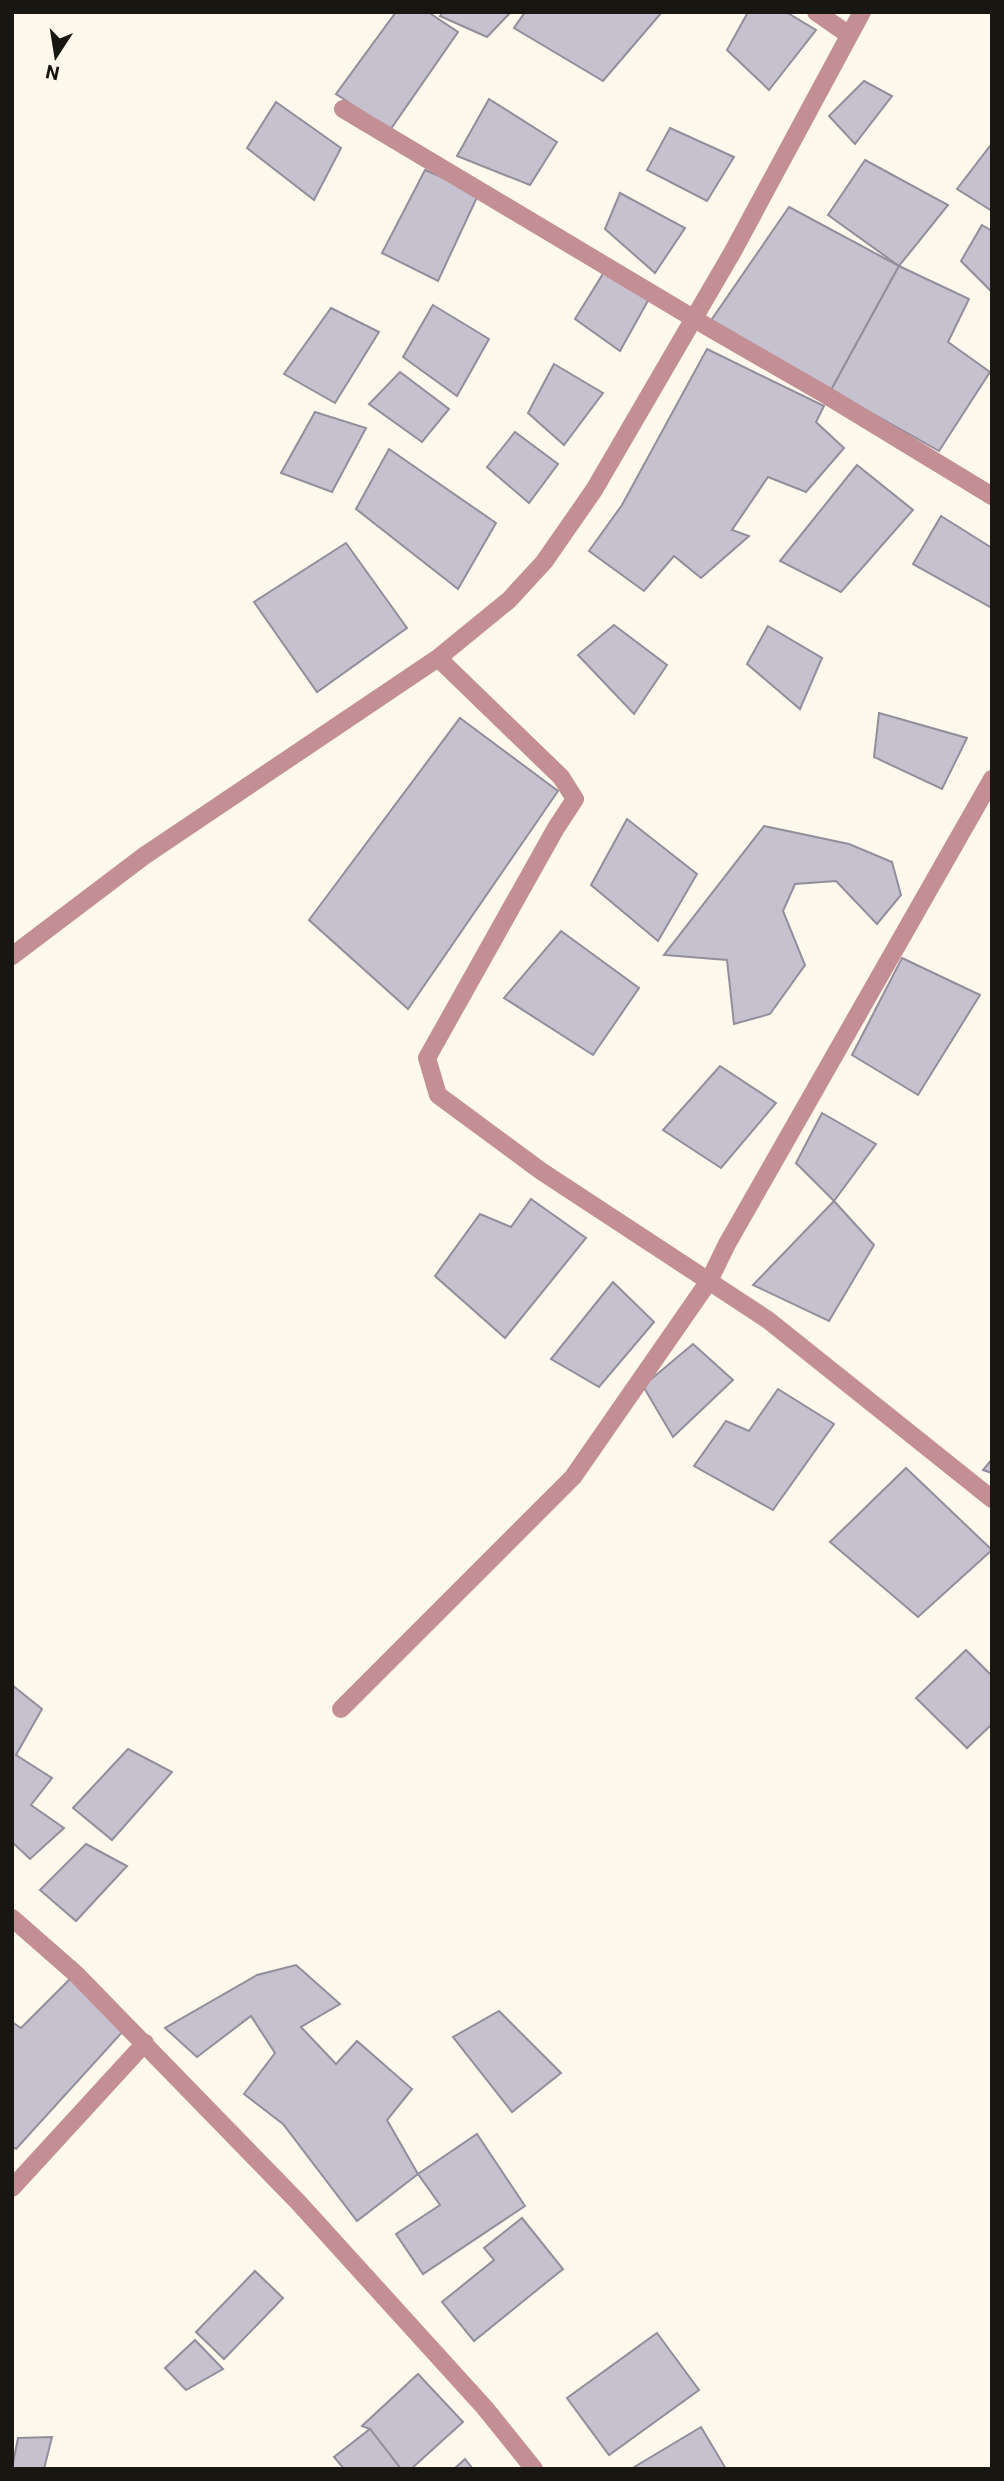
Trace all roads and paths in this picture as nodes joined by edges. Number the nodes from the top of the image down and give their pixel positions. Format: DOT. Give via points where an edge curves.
graph roads {
  1 [pos="816,12"];
  2 [pos="862,12"];
  3 [pos="849,35"];
  4 [pos="343,109"];
  5 [pos="694,317"];
  6 [pos="992,496"];
  7 [pos="438,658"];
  8 [pos="992,779"];
  9 [pos="12,956"];
  10 [pos="709,1281"];
  11 [pos="992,1499"];
  12 [pos="341,1709"];
  13 [pos="12,1918"];
  14 [pos="145,2043"];
  15 [pos="12,2188"];
  16 [pos="534,2469"];
  1 -- 3 [label="street"];
  2 -- 3 [label="street"];
  3 -- 5 [label="street"];
  4 -- 5 [label="street"];
  5 -- 6 [label="street"];
  5 -- 7 [label="street" via="594,490 544,562 509,600"];
  7 -- 9 [label="street" via="144,856"];
  7 -- 10 [label="street" via="561,777 575,799 427,1058 438,1095 541,1171"];
  8 -- 10 [label="street"];
  10 -- 11 [label="street" via="768,1320"];
  10 -- 12 [label="street" via="573,1477"];
  13 -- 14 [label="street"];
  14 -- 15 [label="street"];
  14 -- 16 [label="street" via="298,2202 485,2408"];
}
